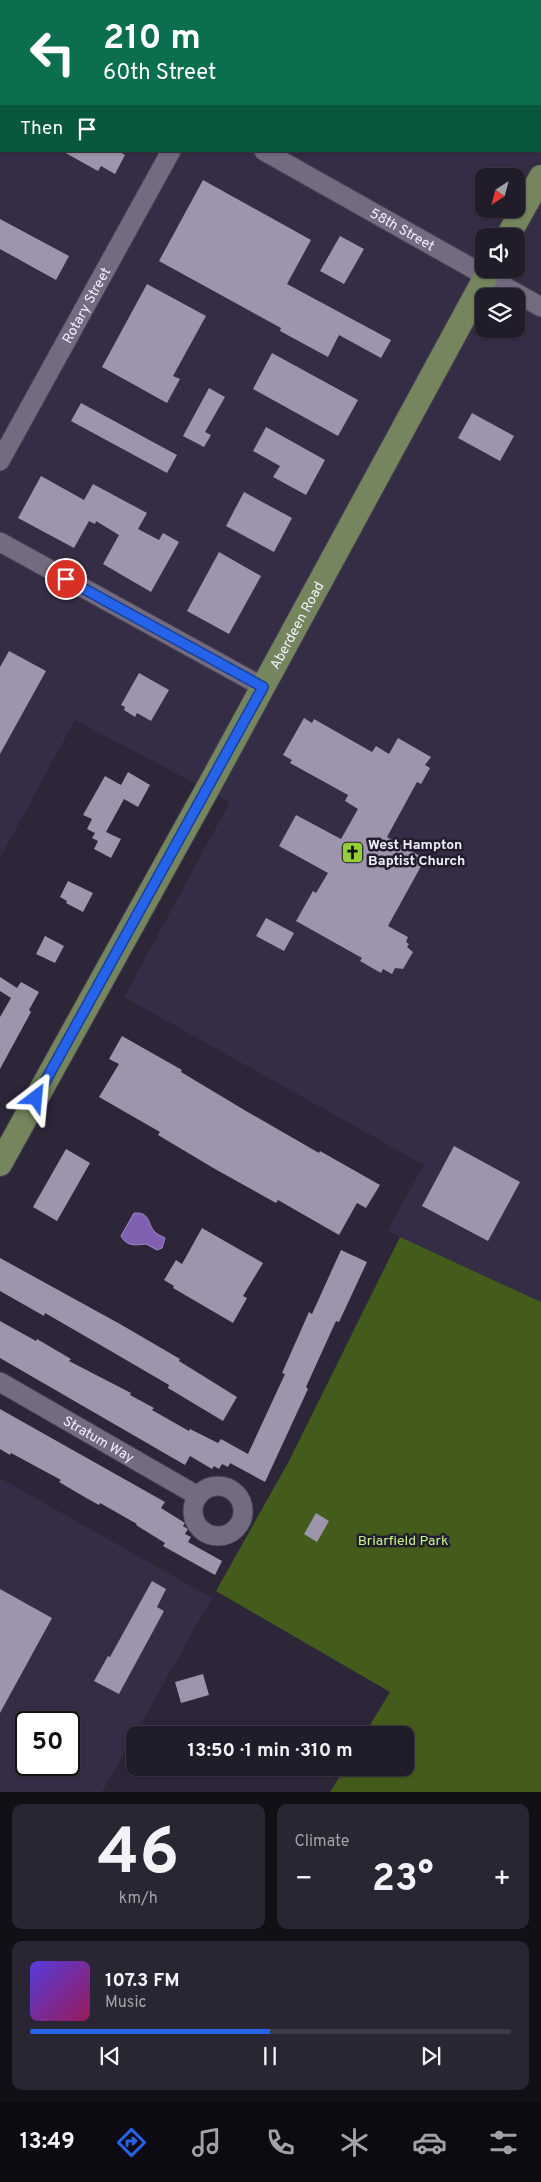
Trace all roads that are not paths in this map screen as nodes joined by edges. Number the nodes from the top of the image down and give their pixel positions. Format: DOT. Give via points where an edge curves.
graph roads {
  1 [pos="170,152"];
  2 [pos="266,152"];
  3 [pos="541,177"];
  4 [pos="512,228"];
  5 [pos="475,265"];
  6 [pos="485,278"];
  7 [pos="497,278"];
  8 [pos="541,307"];
  9 [pos="0,461"];
  10 [pos="0,542"];
  11 [pos="263,687"];
  12 [pos="0,1164"];
  13 [pos="0,1382"];
  14 [pos="198,1496"];
  1 -- 9 [label="street, Rotary Street"];
  2 -- 5 [label="street, 58th Street"];
  3 -- 4 [label="main road"];
  6 -- 11 [label="main road, Aberdeen Road"];
  7 -- 8 [label="street, 58th Street"];
  10 -- 11 [label="street"];
  11 -- 12 [label="main road, Aberdeen Road"];
  13 -- 14 [label="street, Stratum Way"];
}
